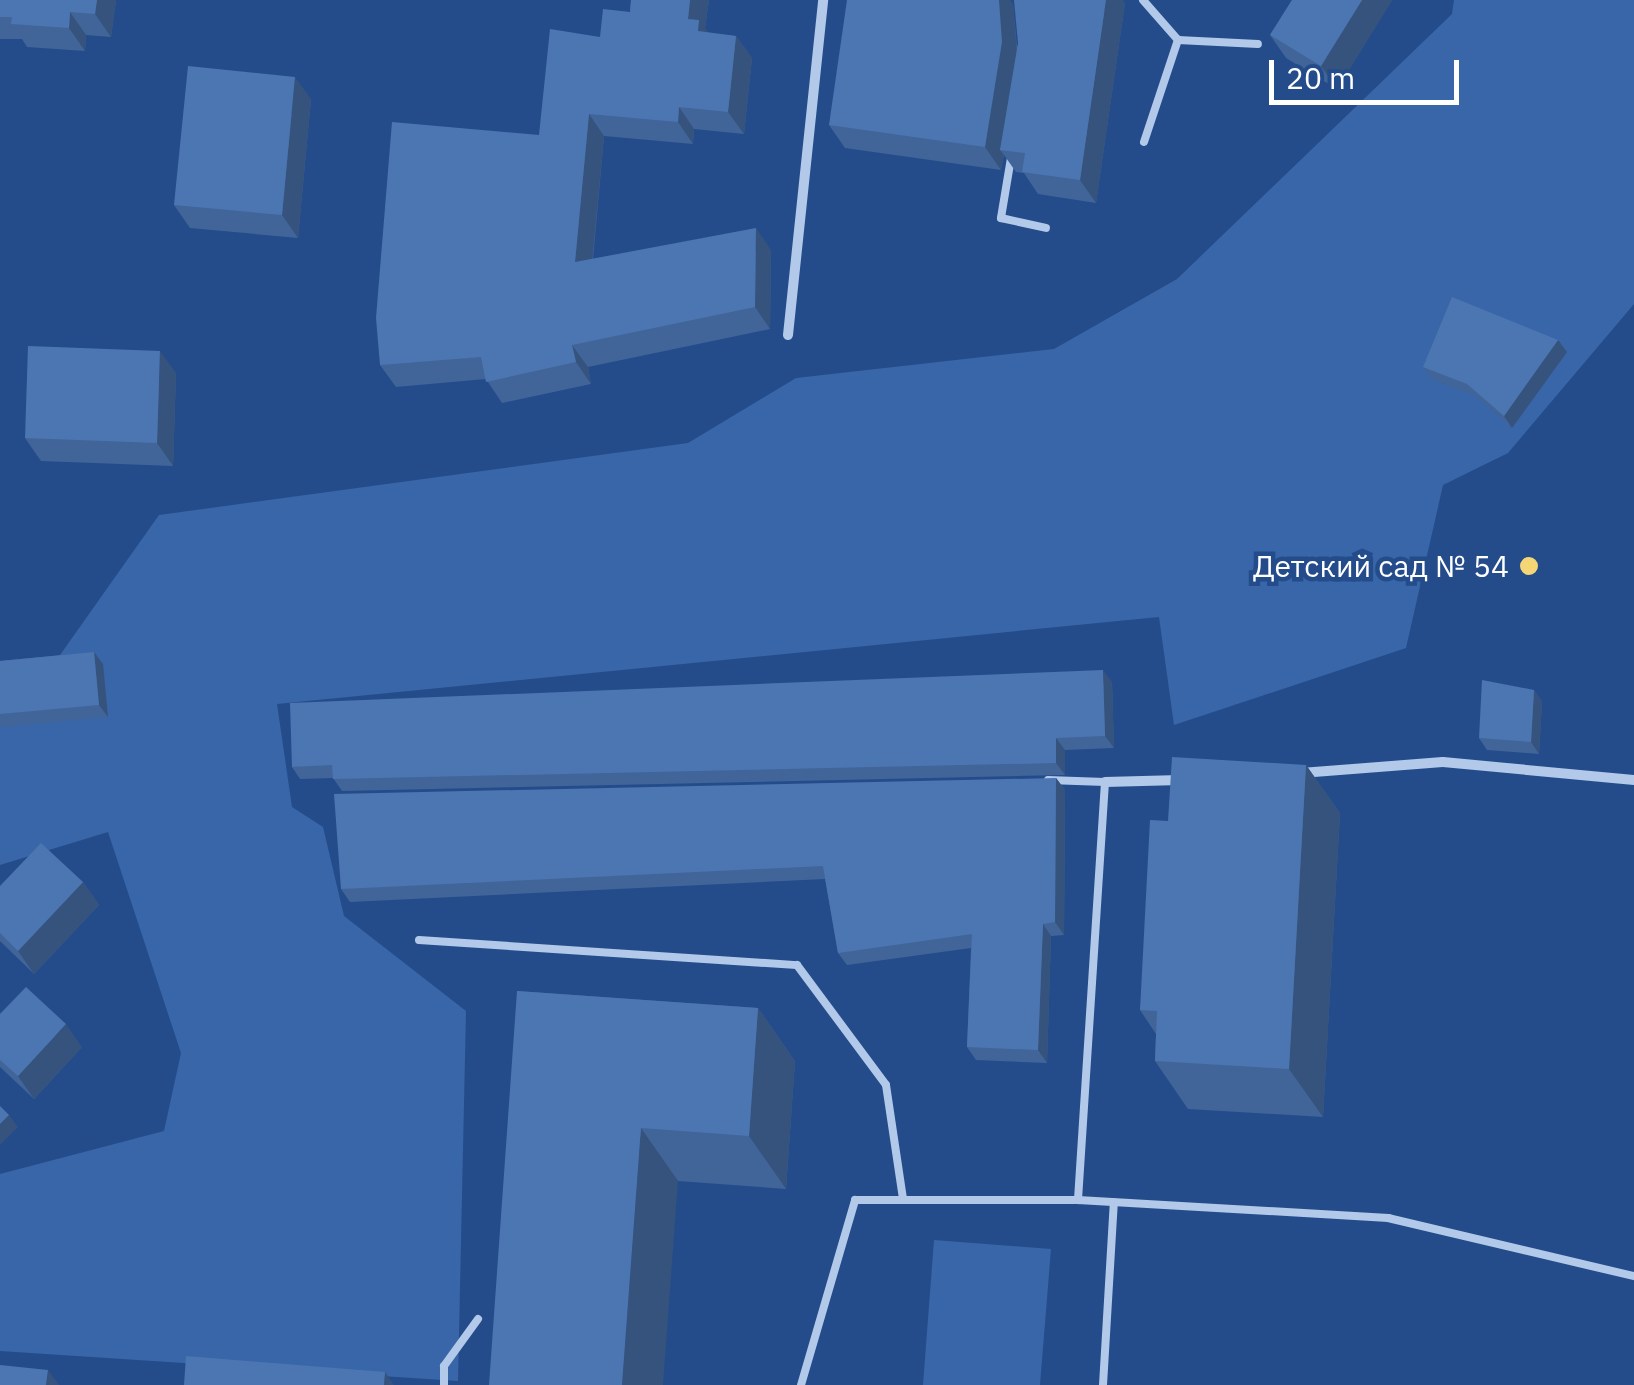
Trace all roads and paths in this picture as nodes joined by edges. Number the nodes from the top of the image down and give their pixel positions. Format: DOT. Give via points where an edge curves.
graph roads {
  1 [pos="824,0"];
  2 [pos="1143,0"];
  3 [pos="1178,40"];
  4 [pos="1258,44"];
  5 [pos="1014,142"];
  6 [pos="1144,142"];
  7 [pos="1046,228"];
  8 [pos="788,335"];
  9 [pos="1277,775"];
  10 [pos="1040,779"];
  11 [pos="1202,780"];
  12 [pos="1634,780"];
  13 [pos="1105,782"];
  14 [pos="419,940"];
  15 [pos="902,1199"];
  16 [pos="1078,1200"];
  17 [pos="1114,1202"];
  18 [pos="1634,1276"];
  19 [pos="478,1320"];
  20 [pos="444,1385"];
  21 [pos="800,1385"];
  22 [pos="1103,1385"];
  1 -- 8 [label="street"];
  2 -- 3 [label="lane"];
  3 -- 4 [label="lane"];
  3 -- 6 [label="lane"];
  5 -- 7 [label="lane" via="1001,218"];
  9 -- 12 [label="street" via="1442,762"];
  10 -- 13 [label="lane"];
  11 -- 13 [label="street"];
  13 -- 16 [label="lane"];
  14 -- 15 [label="lane" via="797,966 886,1084"];
  15 -- 16 [label="lane"];
  15 -- 21 [label="lane" via="855,1200"];
  16 -- 17 [label="lane"];
  17 -- 18 [label="lane" via="1388,1218"];
  17 -- 22 [label="lane"];
  19 -- 20 [label="lane" via="444,1366"];
}
